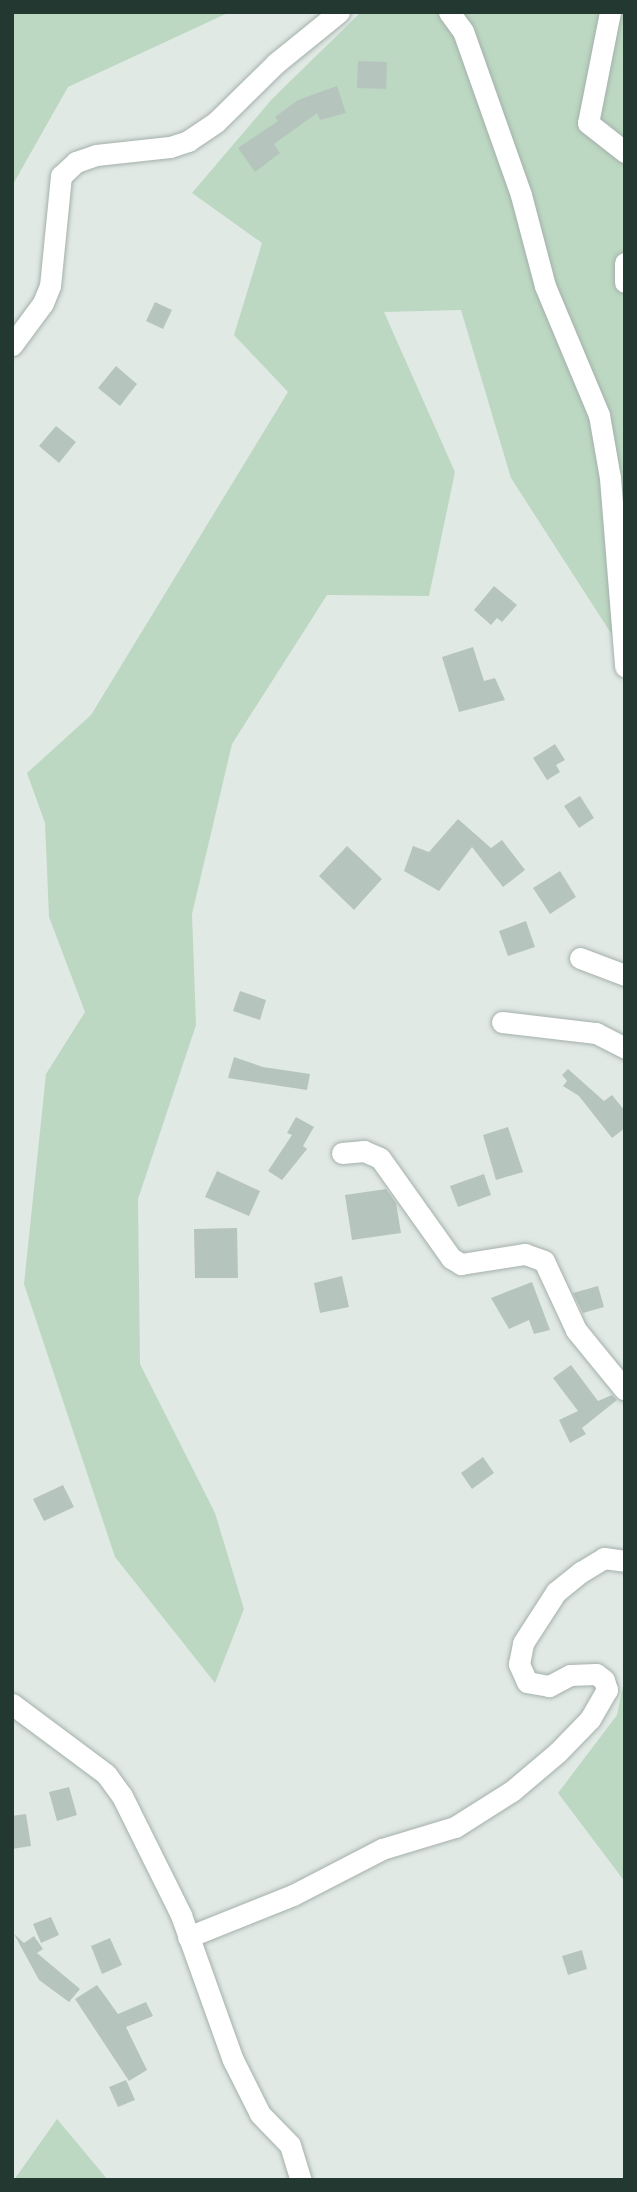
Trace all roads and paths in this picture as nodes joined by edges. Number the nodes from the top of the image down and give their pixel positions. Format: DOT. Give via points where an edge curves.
graph roads {
  1 [pos="339,12"];
  2 [pos="449,12"];
  3 [pos="610,12"];
  4 [pos="625,152"];
  5 [pos="625,264"];
  6 [pos="625,282"];
  7 [pos="12,345"];
  8 [pos="625,666"];
  9 [pos="580,958"];
  10 [pos="625,975"];
  11 [pos="502,1022"];
  12 [pos="625,1048"];
  13 [pos="342,1153"];
  14 [pos="625,1390"];
  15 [pos="625,1561"];
  16 [pos="12,1704"];
  17 [pos="188,1937"];
  18 [pos="302,2180"];
  1 -- 7 [label="street" via="276,63 216,122 188,141 96,155 76,162 61,176 50,286"];
  2 -- 8 [label="street" via="463,31 521,195 545,286 598,415 610,478"];
  3 -- 4 [label="street" via="588,123"];
  5 -- 6 [label="street"];
  9 -- 10 [label="street"];
  11 -- 12 [label="street" via="596,1032"];
  13 -- 14 [label="street" via="364,1151 380,1158 451,1258 461,1264 525,1254 544,1261 576,1330"];
  15 -- 17 [label="street" via="604,1558 556,1592 523,1643 519,1664 527,1682 550,1686 570,1675 596,1674 604,1680 607,1690 590,1719 558,1752 512,1791 455,1828 382,1849 293,1895"];
  16 -- 17 [label="street" via="106,1774 140,1830"];
  17 -- 18 [label="street" via="233,2060 260,2114 290,2146"];
}
